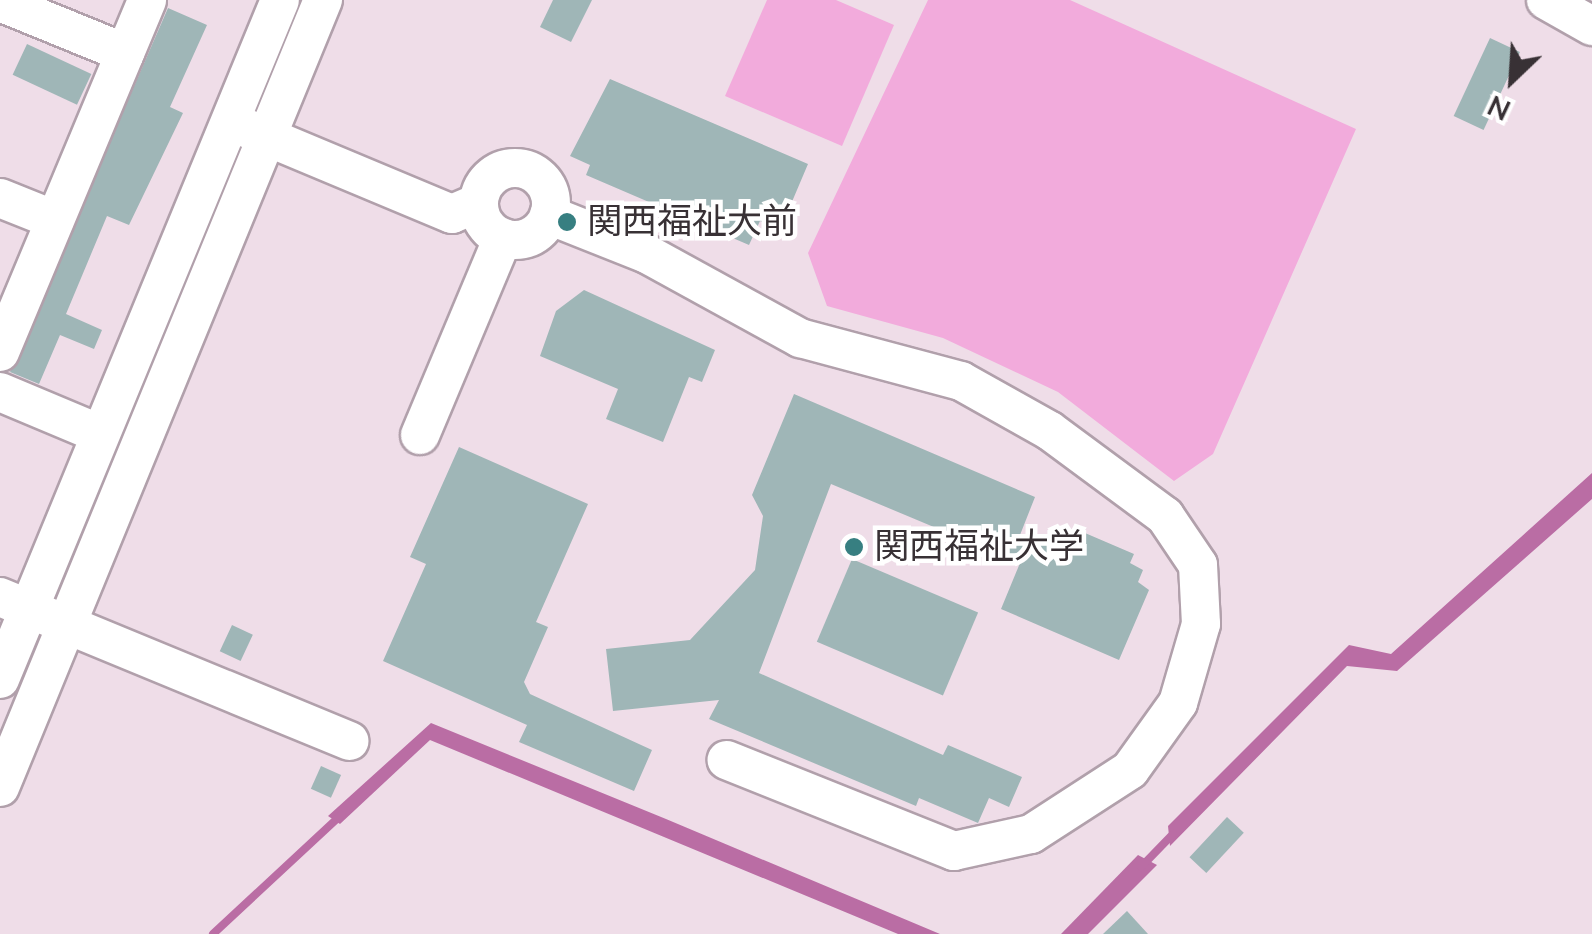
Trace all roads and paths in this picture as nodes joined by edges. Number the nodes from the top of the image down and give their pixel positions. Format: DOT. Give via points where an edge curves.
graph roads {
  1 [pos="147,0"];
  2 [pos="280,0"];
  3 [pos="323,0"];
  4 [pos="1546,0"];
  5 [pos="0,2"];
  6 [pos="1592,26"];
  7 [pos="125,53"];
  8 [pos="230,121"];
  9 [pos="267,137"];
  10 [pos="0,198"];
  11 [pos="478,203"];
  12 [pos="549,215"];
  13 [pos="55,220"];
  14 [pos="503,238"];
  15 [pos="0,352"];
  16 [pos="0,392"];
  17 [pos="100,434"];
  18 [pos="420,435"];
  19 [pos="15,603"];
  20 [pos="67,623"];
  21 [pos="0,679"];
  22 [pos="350,741"];
  23 [pos="726,760"];
  24 [pos="0,787"];
  1 -- 7 [label="street"];
  2 -- 8 [label="street"];
  3 -- 9 [label="street"];
  4 -- 6 [label="street"];
  5 -- 7 [label="street"];
  7 -- 13 [label="street"];
  8 -- 9 [label="street"];
  8 -- 17 [label="street"];
  9 -- 11 [label="street" via="452,214"];
  9 -- 20 [label="street"];
  10 -- 13 [label="street"];
  11 -- 12 [label="street" via="494,173 518,167 548,187"];
  11 -- 14 [label="street" via="485,225"];
  12 -- 14 [label="street" via="528,238"];
  12 -- 23 [label="street" via="648,254 800,338 962,381 1050,431 1165,516 1198,565 1201,624 1178,703 1130,770 1031,834 954,850"];
  13 -- 15 [label="street"];
  14 -- 18 [label="street"];
  16 -- 17 [label="street"];
  17 -- 19 [label="street"];
  19 -- 20 [label="street"];
  19 -- 21 [label="street"];
  20 -- 22 [label="street"];
  20 -- 24 [label="street"];
}
